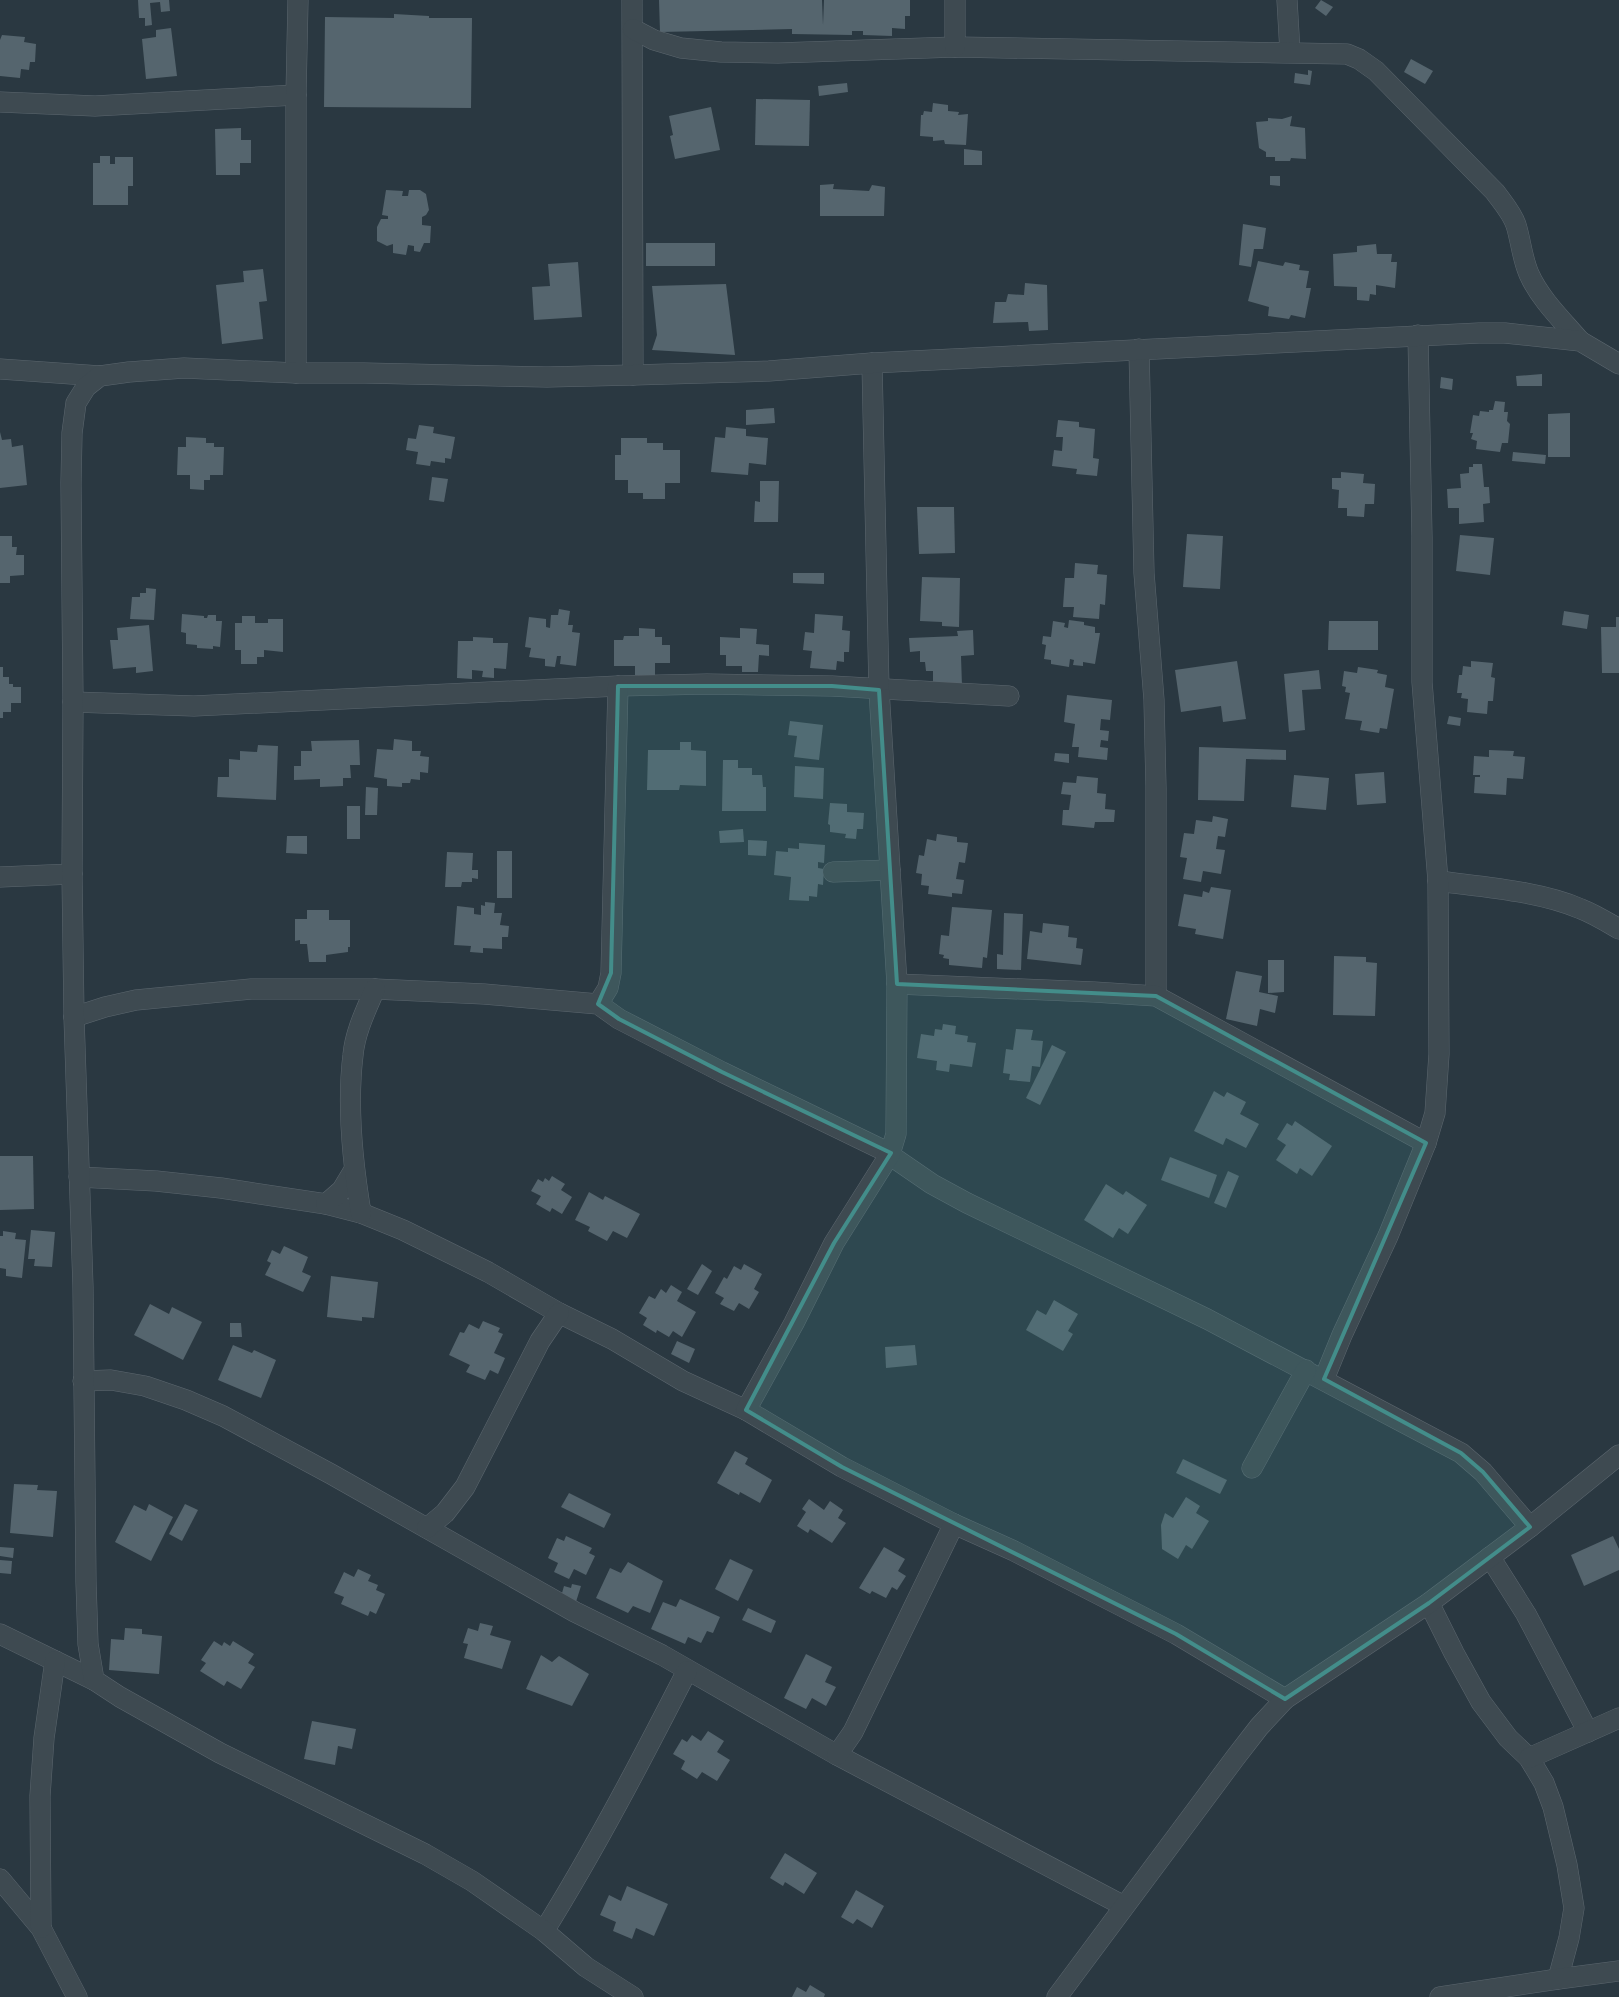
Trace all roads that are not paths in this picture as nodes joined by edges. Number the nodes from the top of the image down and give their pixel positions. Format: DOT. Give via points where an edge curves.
graph roads {
  1 [pos="298,0"];
  2 [pos="632,0"];
  3 [pos="955,0"];
  4 [pos="1287,0"];
  5 [pos="633,29"];
  6 [pos="955,47"];
  7 [pos="1290,52"];
  8 [pos="296,96"];
  9 [pos="0,102"];
  10 [pos="1418,335"];
  11 [pos="1580,341"];
  12 [pos="1138,349"];
  13 [pos="872,363"];
  14 [pos="1619,364"];
  15 [pos="0,369"];
  16 [pos="296,373"];
  17 [pos="633,375"];
  18 [pos="100,376"];
  19 [pos="618,686"];
  20 [pos="879,690"];
  21 [pos="1009,696"];
  22 [pos="73,702"];
  23 [pos="890,870"];
  24 [pos="833,872"];
  25 [pos="72,874"];
  26 [pos="0,877"];
  27 [pos="1438,882"];
  28 [pos="1619,928"];
  29 [pos="897,984"];
  30 [pos="375,989"];
  31 [pos="1156,996"];
  32 [pos="598,1004"];
  33 [pos="74,1018"];
  34 [pos="1426,1143"];
  35 [pos="890,1154"];
  36 [pos="354,1170"];
  37 [pos="79,1177"];
  38 [pos="326,1204"];
  39 [pos="361,1213"];
  40 [pos="559,1313"];
  41 [pos="1306,1370"];
  42 [pos="1324,1379"];
  43 [pos="83,1381"];
  44 [pos="746,1410"];
  45 [pos="1619,1455"];
  46 [pos="1252,1468"];
  47 [pos="954,1524"];
  48 [pos="1530,1527"];
  49 [pos="427,1528"];
  50 [pos="1490,1557"];
  51 [pos="1429,1603"];
  52 [pos="0,1634"];
  53 [pos="55,1661"];
  54 [pos="688,1671"];
  55 [pos="94,1680"];
  56 [pos="1285,1699"];
  57 [pos="1619,1718"];
  58 [pos="1588,1732"];
  59 [pos="837,1755"];
  60 [pos="1529,1758"];
  61 [pos="0,1879"];
  62 [pos="1124,1906"];
  63 [pos="41,1928"];
  64 [pos="544,1931"];
  65 [pos="1619,1971"];
  66 [pos="1558,1978"];
  67 [pos="77,1997"];
  68 [pos="633,1997"];
  69 [pos="1057,1997"];
  70 [pos="1440,1997"];
  1 -- 8 [label="street"];
  2 -- 5 [label="street"];
  3 -- 6 [label="street"];
  4 -- 7 [label="street"];
  5 -- 6 [label="street" via="681,48 721,52"];
  5 -- 17 [label="street"];
  6 -- 7 [label="street"];
  7 -- 11 [label="street" via="1347,54 1376,71 1495,192 1516,224 1530,276"];
  8 -- 9 [label="street" via="95,106"];
  8 -- 16 [label="street"];
  10 -- 11 [label="street" via="1505,333"];
  10 -- 12 [label="street"];
  10 -- 27 [label="street" via="1422,682"];
  11 -- 14 [label="street"];
  12 -- 13 [label="street"];
  12 -- 31 [label="street" via="1144,573 1154,700"];
  13 -- 17 [label="street" via="769,371"];
  13 -- 20 [label="street"];
  15 -- 18 [label="street"];
  16 -- 17 [label="street" via="547,377"];
  16 -- 18 [label="street" via="184,368"];
  18 -- 22 [label="street" via="86,387 76,403 72,433"];
  19 -- 20 [label="street" via="707,684"];
  19 -- 22 [label="street" via="264,704 168,706"];
  19 -- 32 [label="street" via="611,973 608,988"];
  20 -- 21 [label="street"];
  20 -- 23 [label="street"];
  22 -- 25 [label="street"];
  23 -- 24 [label="street"];
  23 -- 29 [label="street"];
  25 -- 26 [label="street"];
  25 -- 33 [label="street"];
  27 -- 28 [label="street" via="1544,898 1580,908"];
  27 -- 34 [label="street" via="1439,1054 1434,1113"];
  29 -- 31 [label="street"];
  29 -- 35 [label="street" via="898,1118"];
  30 -- 32 [label="street"];
  30 -- 33 [label="street" via="251,989 194,993 136,1000"];
  30 -- 36 [label="street" via="360,1025 353,1054"];
  31 -- 34 [label="street"];
  32 -- 35 [label="street" via="633,1027"];
  33 -- 37 [label="street"];
  34 -- 42 [label="street"];
  35 -- 41 [label="street" via="925,1180 967,1203"];
  35 -- 44 [label="street" via="834,1243"];
  36 -- 38 [label="street" via="342,1190"];
  36 -- 39 [label="street"];
  37 -- 38 [label="street" via="221,1188"];
  37 -- 43 [label="street"];
  38 -- 39 [label="street"];
  39 -- 40 [label="street" via="438,1246"];
  40 -- 44 [label="street" via="612,1339 683,1381"];
  40 -- 49 [label="street" via="540,1341 465,1487 445,1513"];
  41 -- 42 [label="street"];
  41 -- 46 [label="street"];
  42 -- 48 [label="street" via="1462,1453 1483,1472"];
  43 -- 49 [label="street" via="112,1380 145,1386 186,1400 223,1416"];
  43 -- 55 [label="street" via="88,1644"];
  44 -- 47 [label="street" via="842,1467"];
  45 -- 48 [label="street"];
  47 -- 56 [label="street" via="1176,1634"];
  47 -- 59 [label="street" via="853,1732"];
  48 -- 50 [label="street"];
  49 -- 54 [label="street" via="575,1612"];
  50 -- 51 [label="street"];
  50 -- 58 [label="street" via="1526,1614"];
  51 -- 56 [label="street"];
  51 -- 60 [label="street" via="1481,1702 1508,1738"];
  52 -- 53 [label="street"];
  53 -- 55 [label="street"];
  53 -- 63 [label="street" via="40,1796"];
  54 -- 59 [label="street"];
  54 -- 64 [label="street" via="625,1791"];
  55 -- 64 [label="street" via="220,1753 425,1854 472,1881"];
  56 -- 62 [label="street" via="1235,1758"];
  57 -- 58 [label="street"];
  58 -- 60 [label="street"];
  59 -- 62 [label="street"];
  60 -- 66 [label="street" via="1553,1807 1572,1895 1573,1920"];
  61 -- 63 [label="street"];
  62 -- 69 [label="street"];
  63 -- 67 [label="street"];
  64 -- 68 [label="street" via="586,1967"];
  65 -- 66 [label="street"];
  66 -- 70 [label="street"];
}
